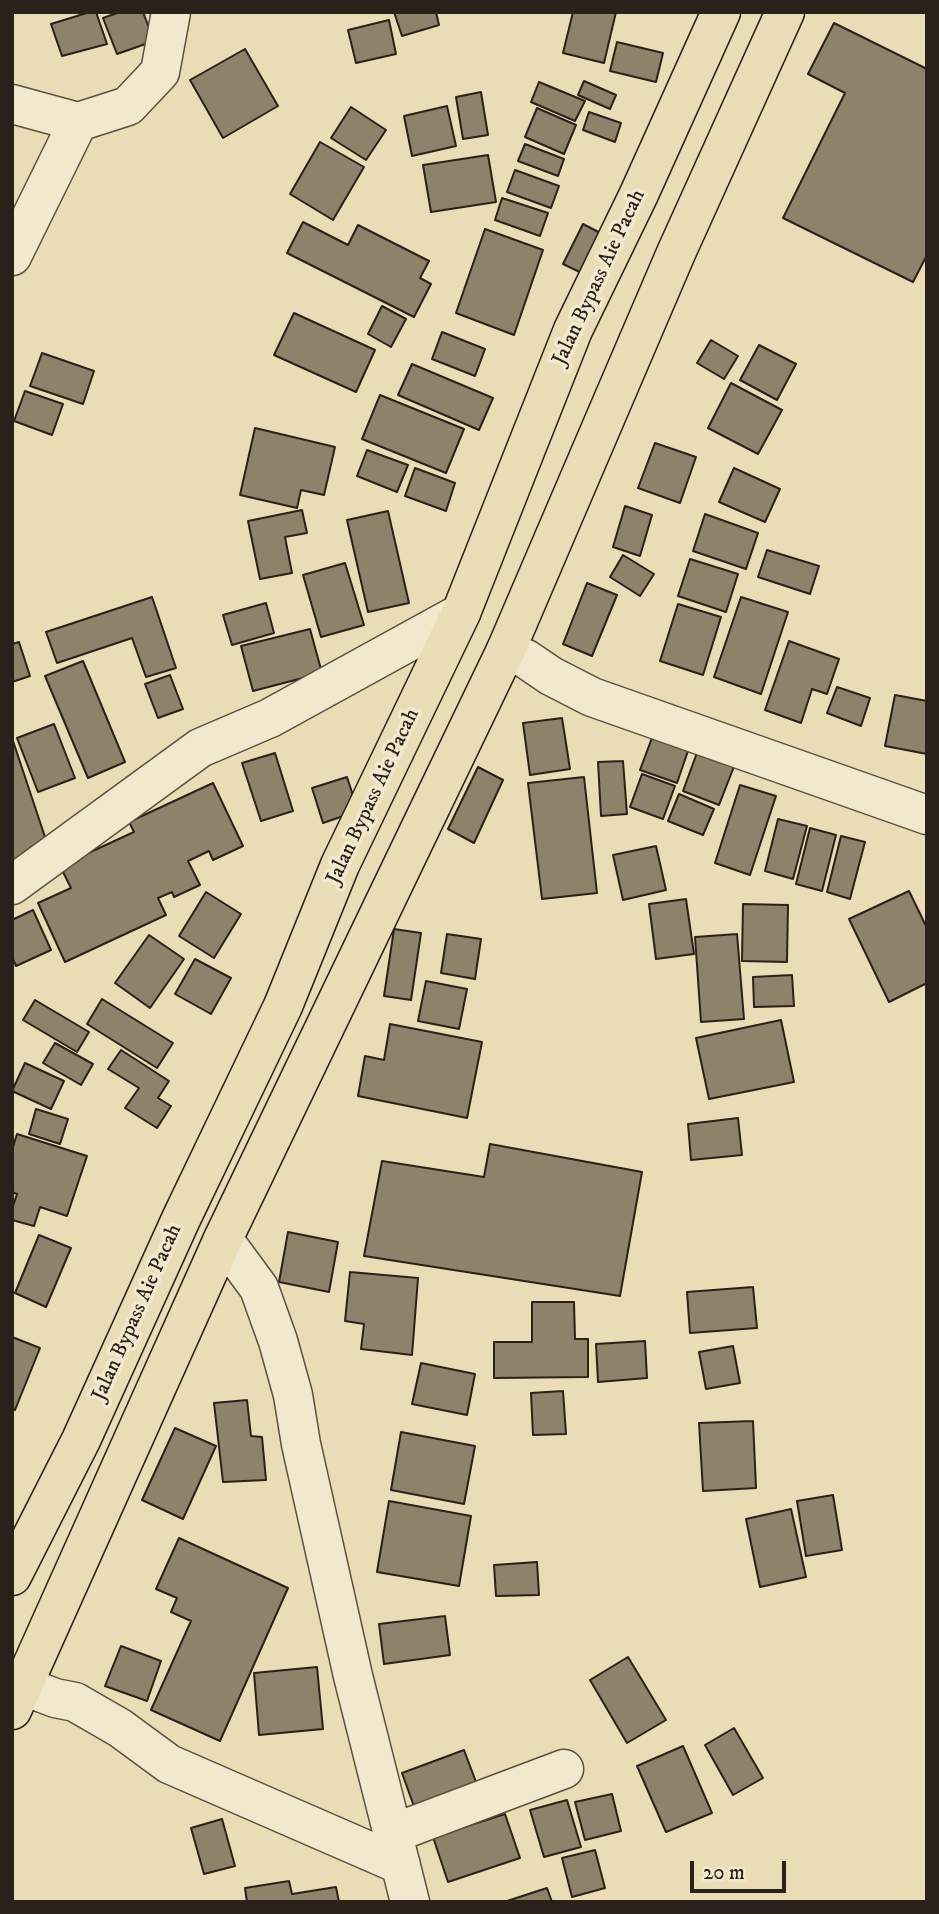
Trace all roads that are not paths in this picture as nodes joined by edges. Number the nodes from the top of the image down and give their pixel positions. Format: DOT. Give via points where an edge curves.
graph roads {
  1 [pos="171,12"];
  2 [pos="722,12"];
  3 [pos="785,12"];
  4 [pos="12,104"];
  5 [pos="78,122"];
  6 [pos="12,256"];
  7 [pos="461,613"];
  8 [pos="506,650"];
  9 [pos="927,815"];
  10 [pos="12,885"];
  11 [pos="223,1239"];
  12 [pos="12,1576"];
  13 [pos="18,1698"];
  14 [pos="564,1769"];
  15 [pos="398,1849"];
  16 [pos="410,1902"];
  1 -- 5 [label="street" via="160,72 128,106"];
  2 -- 7 [label="highway, Jalan Bypass Aie Pacah" via="573,330"];
  3 -- 8 [label="highway" via="665,277"];
  4 -- 5 [label="street"];
  5 -- 6 [label="street"];
  7 -- 10 [label="street" via="270,718 200,748"];
  7 -- 12 [label="highway, Jalan Bypass Aie Pacah" via="340,865 283,1006 180,1219 81,1440"];
  8 -- 9 [label="street" via="592,697"];
  8 -- 11 [label="highway"];
  11 -- 13 [label="highway"];
  11 -- 15 [label="street" via="259,1288 278,1341"];
  13 -- 15 [label="street" via="75,1702 169,1764"];
  14 -- 15 [label="street"];
  15 -- 16 [label="street"];
}
